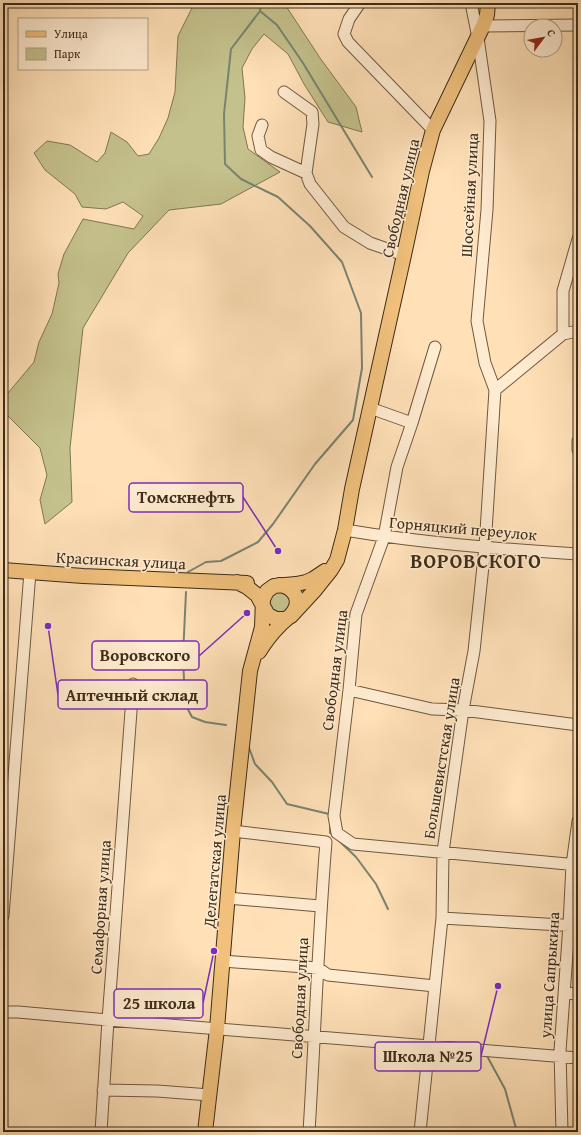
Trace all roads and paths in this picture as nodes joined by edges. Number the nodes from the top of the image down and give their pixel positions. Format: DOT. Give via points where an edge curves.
graph roads {
  1 [pos="360,3"];
  2 [pos="471,3"];
  3 [pos="488,3"];
  4 [pos="578,25"];
  5 [pos="480,32"];
  6 [pos="284,92"];
  7 [pos="262,125"];
  8 [pos="433,130"];
  9 [pos="306,173"];
  10 [pos="578,239"];
  11 [pos="404,255"];
  12 [pos="578,331"];
  13 [pos="563,334"];
  14 [pos="435,347"];
  15 [pos="494,390"];
  16 [pos="370,408"];
  17 [pos="412,423"];
  18 [pos="578,441"];
  19 [pos="578,450"];
  20 [pos="345,530"];
  21 [pos="384,537"];
  22 [pos="485,548"];
  23 [pos="578,554"];
  24 [pos="337,560"];
  25 [pos="3,570"];
  26 [pos="30,572"];
  27 [pos="237,582"];
  28 [pos="279,585"];
  29 [pos="263,607"];
  30 [pos="291,616"];
  31 [pos="251,664"];
  32 [pos="133,684"];
  33 [pos="349,690"];
  34 [pos="463,710"];
  35 [pos="578,725"];
  36 [pos="578,821"];
  37 [pos="233,831"];
  38 [pos="442,852"];
  39 [pos="575,865"];
  40 [pos="5,880"];
  41 [pos="227,898"];
  42 [pos="320,906"];
  43 [pos="3,916"];
  44 [pos="442,918"];
  45 [pos="574,925"];
  46 [pos="222,961"];
  47 [pos="318,968"];
  48 [pos="435,986"];
  49 [pos="564,993"];
  50 [pos="578,994"];
  51 [pos="3,1012"];
  52 [pos="108,1020"];
  53 [pos="216,1029"];
  54 [pos="315,1037"];
  55 [pos="428,1046"];
  56 [pos="560,1057"];
  57 [pos="578,1058"];
  58 [pos="104,1090"];
  59 [pos="210,1095"];
  60 [pos="101,1132"];
  61 [pos="205,1132"];
  62 [pos="309,1132"];
  63 [pos="420,1132"];
  64 [pos="562,1132"];
  1 -- 8 [label="street" via="344,34 348,42"];
  2 -- 5 [label="street"];
  3 -- 5 [label="main road, Шоссейная улица" via="487,15"];
  4 -- 5 [label="street"];
  5 -- 8 [label="main road, Свободная улица"];
  5 -- 15 [label="street, Шоссейная улица" via="490,121 487,210 477,321 484,362"];
  6 -- 9 [label="street" via="312,112 313,124"];
  7 -- 9 [label="street" via="258,136 261,150 271,158"];
  8 -- 11 [label="main road, Свободная улица"];
  9 -- 11 [label="street" via="310,184 344,228 370,243"];
  10 -- 13 [label="street" via="563,291"];
  11 -- 16 [label="main road, Свободная улица"];
  12 -- 13 [label="street"];
  13 -- 15 [label="street"];
  14 -- 17 [label="street, Свободная улица"];
  15 -- 22 [label="street, Большевистская улица"];
  16 -- 17 [label="street"];
  16 -- 20 [label="main road, Свободная улица"];
  17 -- 21 [label="street, Свободная улица" via="397,467"];
  18 -- 19 [label="street"];
  20 -- 21 [label="street, Горняцкий переулок"];
  20 -- 24 [label="main road, Свободная улица"];
  21 -- 22 [label="street, Горняцкий переулок"];
  21 -- 33 [label="street, Свободная улица" via="356,614"];
  22 -- 23 [label="street, Горняцкий переулок"];
  22 -- 34 [label="street, Большевистская улица" via="474,651"];
  24 -- 28 [label="main road, Красинская улица" via="313,580"];
  24 -- 30 [label="main road, Делегатская улица"];
  25 -- 26 [label="main road, Красинская улица"];
  26 -- 27 [label="main road, Красинская улица"];
  26 -- 40 [label="street"];
  27 -- 28 [label="main road, Красинская улица"];
  27 -- 29 [label="main road" via="253,591 261,600"];
  28 -- 29 [label="main road" via="267,591"];
  28 -- 30 [label="main road" via="288,587 296,597 297,606"];
  29 -- 30 [label="main road" via="268,615 276,619"];
  29 -- 31 [label="main road, Делегатская улица" via="262,628"];
  30 -- 31 [label="main road, Делегатская улица" via="271,634"];
  31 -- 37 [label="main road, Делегатская улица"];
  32 -- 52 [label="street, Семафорная улица"];
  33 -- 34 [label="street" via="432,709"];
  33 -- 38 [label="street, Свободная улица" via="334,816 337,833 353,844"];
  34 -- 35 [label="street"];
  34 -- 38 [label="street, Большевистская улица"];
  36 -- 39 [label="street, улица Сапрыкина"];
  37 -- 41 [label="main road, Делегатская улица"];
  37 -- 42 [label="street, Свободная улица" via="326,842"];
  38 -- 39 [label="street"];
  38 -- 44 [label="street, Большевистская улица"];
  39 -- 45 [label="street, улица Сапрыкина"];
  40 -- 43 [label="street"];
  41 -- 42 [label="street"];
  41 -- 46 [label="main road, Делегатская улица"];
  42 -- 47 [label="street, Свободная улица"];
  44 -- 45 [label="street"];
  44 -- 48 [label="street, Большевистская улица"];
  45 -- 49 [label="street, улица Сапрыкина"];
  46 -- 47 [label="street"];
  46 -- 53 [label="main road, Делегатская улица"];
  47 -- 48 [label="street" via="328,975"];
  47 -- 54 [label="street, Свободная улица"];
  48 -- 55 [label="street, Большевистская улица"];
  49 -- 50 [label="street"];
  49 -- 56 [label="street, улица Сапрыкина"];
  51 -- 52 [label="street"];
  52 -- 53 [label="street"];
  52 -- 58 [label="street, Семафорная улица"];
  53 -- 54 [label="street"];
  53 -- 59 [label="main road, Делегатская улица"];
  54 -- 55 [label="street"];
  54 -- 62 [label="street, Свободная улица"];
  55 -- 56 [label="street"];
  55 -- 63 [label="street, Большевистская улица"];
  56 -- 57 [label="street"];
  56 -- 64 [label="street, улица Сапрыкина"];
  58 -- 59 [label="street"];
  58 -- 60 [label="street, Семафорная улица"];
  59 -- 61 [label="main road, Делегатская улица"];
}
